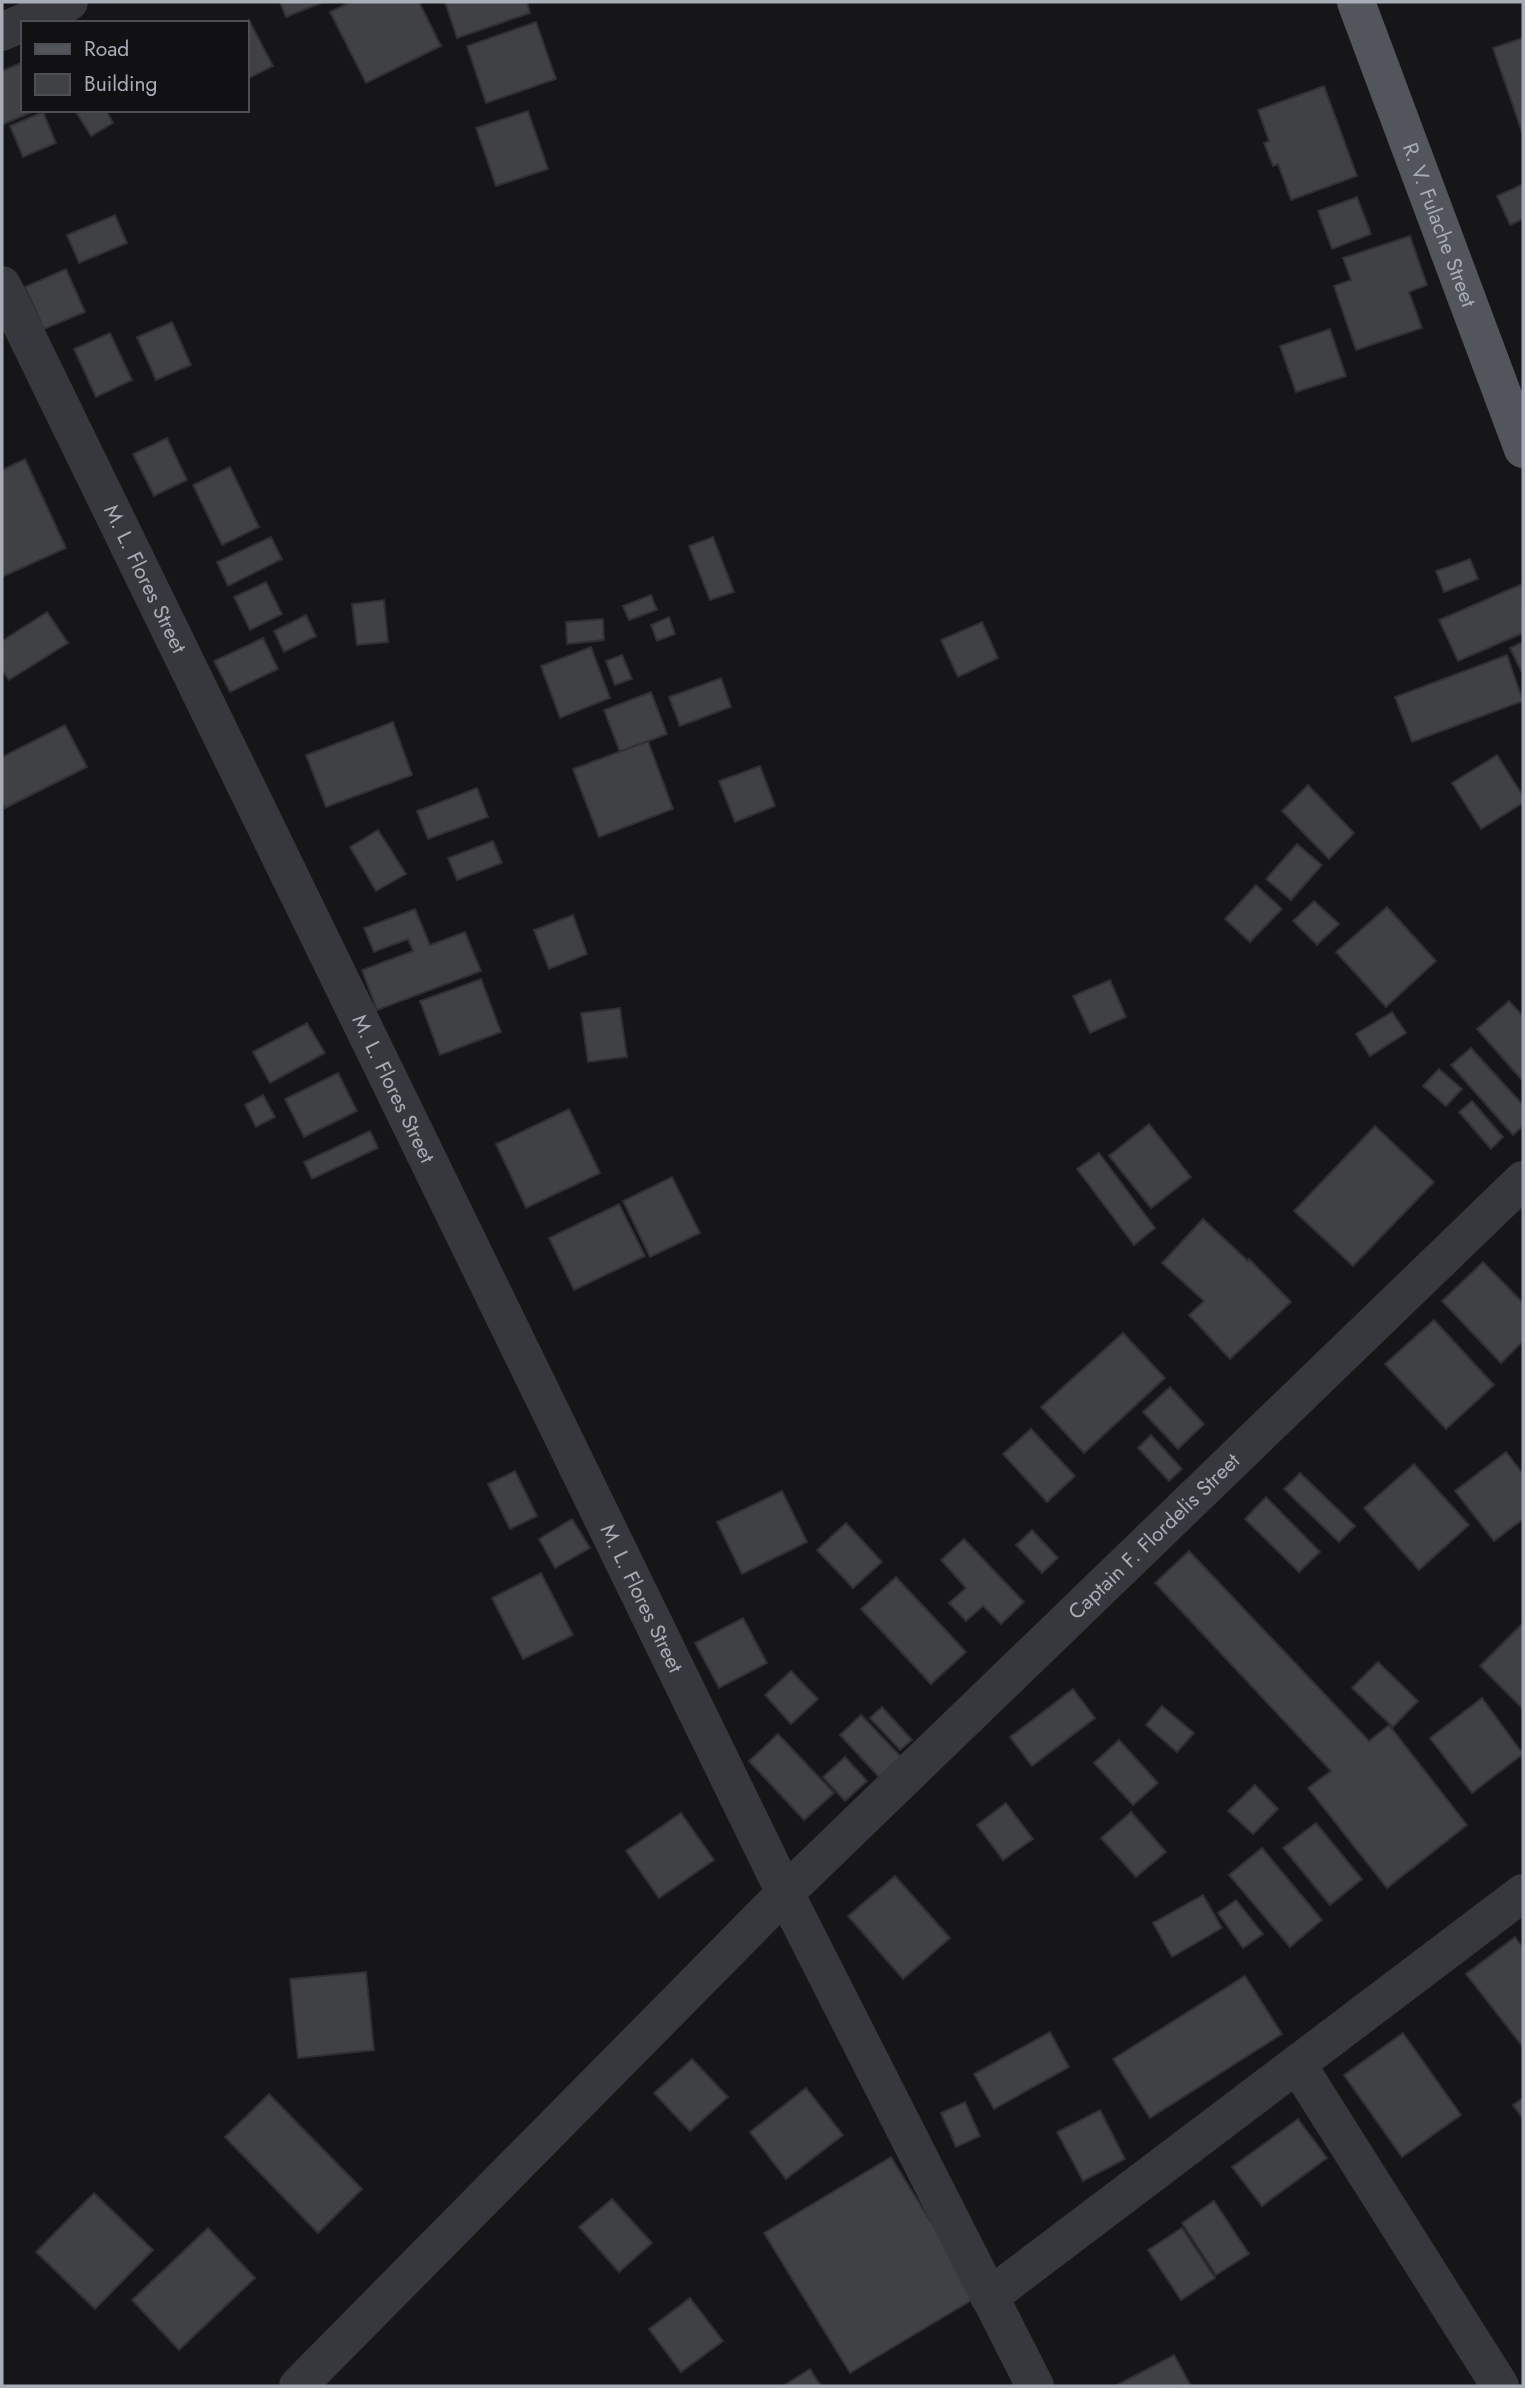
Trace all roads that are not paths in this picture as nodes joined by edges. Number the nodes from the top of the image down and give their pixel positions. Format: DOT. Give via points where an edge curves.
graph roads {
  1 [pos="69,2"];
  2 [pos="1356,2"];
  3 [pos="27,21"];
  4 [pos="21,23"];
  5 [pos="2,32"];
  6 [pos="2,285"];
  7 [pos="1523,449"];
  8 [pos="1523,1180"];
  9 [pos="1523,1893"];
  10 [pos="785,1894"];
  11 [pos="1297,2064"];
  12 [pos="989,2297"];
  13 [pos="298,2386"];
  14 [pos="1035,2386"];
  15 [pos="1500,2386"];
  1 -- 3 [label="street"];
  2 -- 7 [label="main road, R. V. Fulache Street"];
  4 -- 5 [label="street"];
  6 -- 10 [label="street, M. L. Flores Street"];
  8 -- 10 [label="street, Captain F. Flordelis Street"];
  9 -- 11 [label="street"];
  10 -- 12 [label="street, M. L. Flores Street"];
  10 -- 13 [label="street, Captain F. Flordelis Street"];
  11 -- 12 [label="street"];
  11 -- 15 [label="street"];
  12 -- 14 [label="street, M. L. Flores Street"];
}
